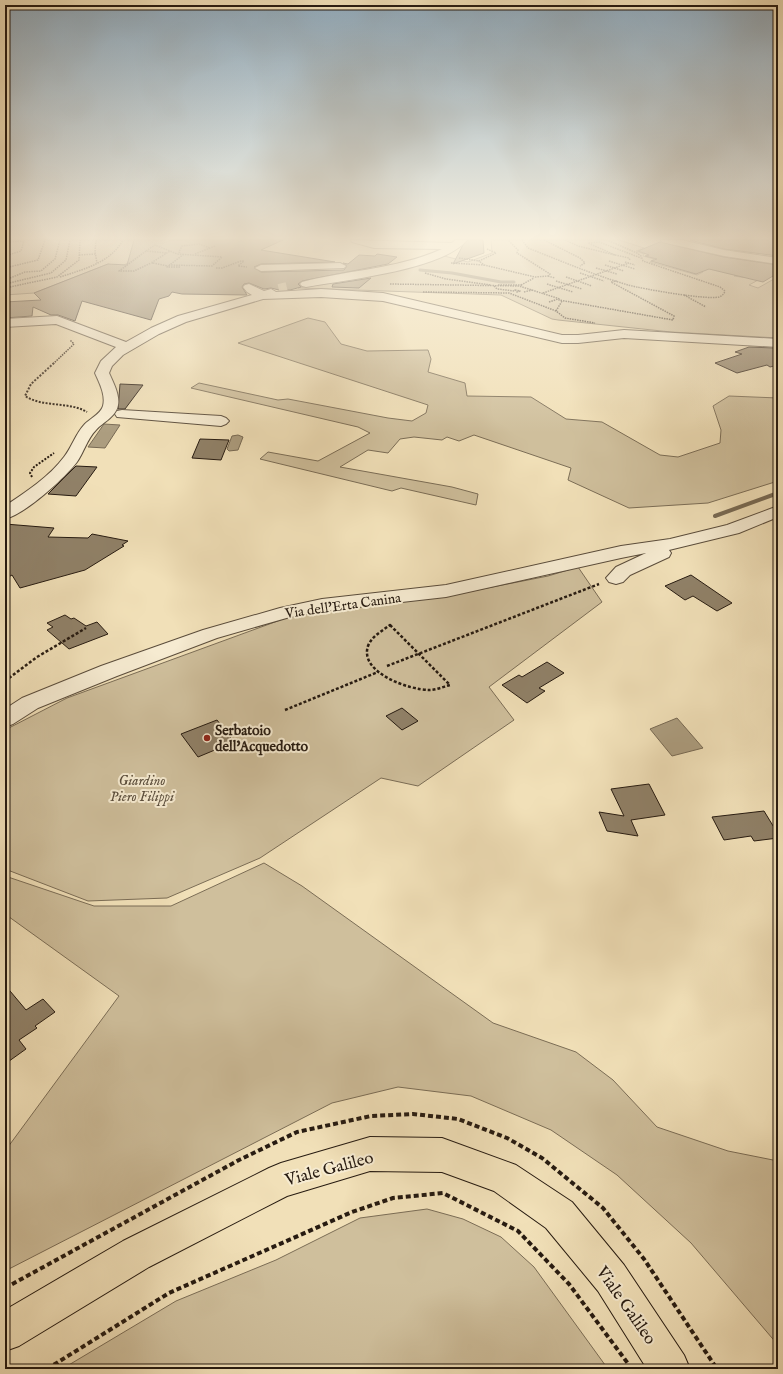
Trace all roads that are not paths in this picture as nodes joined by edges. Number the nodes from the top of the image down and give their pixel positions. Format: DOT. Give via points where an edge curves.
graph roads {
  1 [pos="235,304"];
  2 [pos="413,304"];
  3 [pos="24,310"];
  4 [pos="36,321"];
  5 [pos="5,323"];
  6 [pos="778,343"];
  7 [pos="127,347"];
  8 [pos="114,414"];
  9 [pos="221,420"];
  10 [pos="778,510"];
  11 [pos="5,514"];
  12 [pos="694,538"];
  13 [pos="616,578"];
  14 [pos="5,719"];
  15 [pos="5,1332"];
  16 [pos="670,1369"];
  1 -- 7 [label="street" via="182,319"];
  2 -- 6 [label="street" via="567,340 615,334"];
  3 -- 4 [label="street" via="36,315"];
  4 -- 5 [label="street"];
  4 -- 7 [label="street" via="61,322"];
  7 -- 8 [label="street" via="110,359 102,373"];
  8 -- 9 [label="street"];
  8 -- 11 [label="street" via="89,427 71,458 50,480"];
  10 -- 12 [label="street, Via dell'Erta Canina" via="733,529"];
  12 -- 13 [label="street, Via dell'Erta Canina" via="623,571"];
  12 -- 14 [label="street, Via dell'Erta Canina" via="446,591 287,612 210,634 109,671 30,703"];
  15 -- 16 [label="main road, Viale Galileo" via="136,1254 281,1180 370,1154 442,1155 504,1177 559,1215 610,1278"];
}
